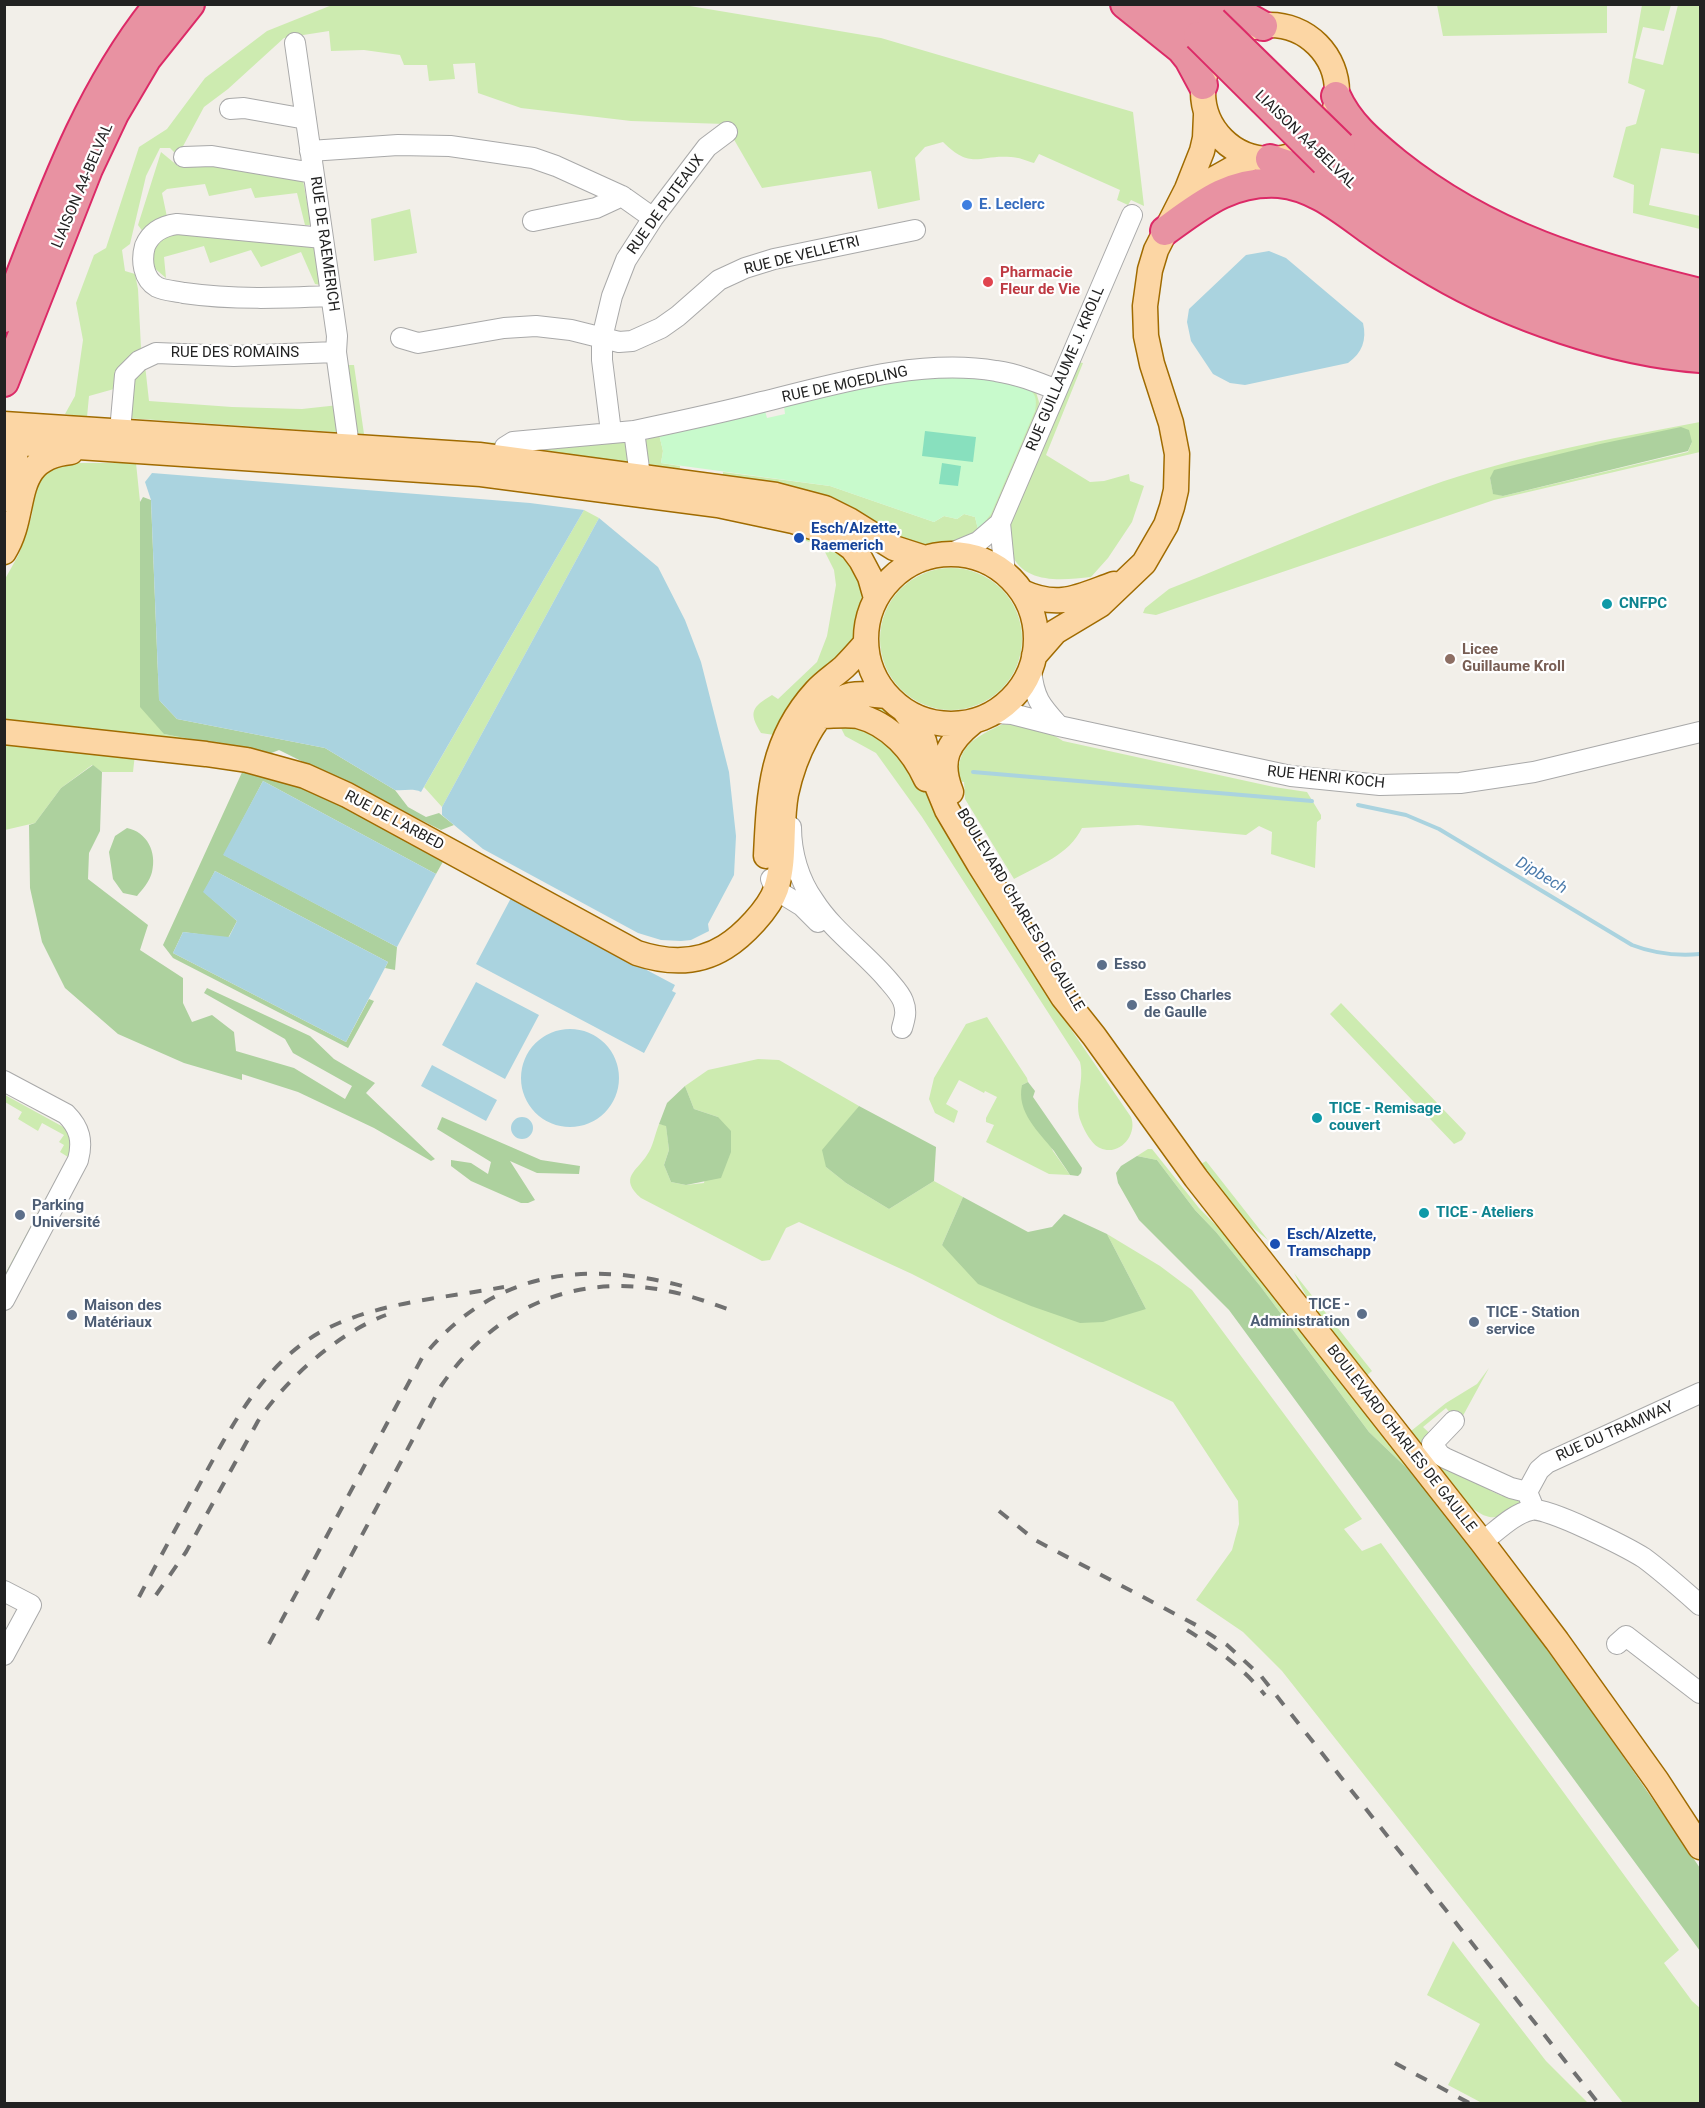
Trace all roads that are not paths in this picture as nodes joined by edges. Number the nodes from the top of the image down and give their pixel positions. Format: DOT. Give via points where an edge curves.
graph roads {
  1 [pos="159,4"];
  2 [pos="190,4"];
  3 [pos="1125,4"];
  4 [pos="1159,4"];
  5 [pos="1207,17"];
  6 [pos="1263,26"];
  7 [pos="295,43"];
  8 [pos="1203,85"];
  9 [pos="1336,96"];
  10 [pos="230,109"];
  11 [pos="1206,115"];
  12 [pos="306,119"];
  13 [pos="727,132"];
  14 [pos="310,151"];
  15 [pos="1333,154"];
  16 [pos="184,157"];
  17 [pos="1262,158"];
  18 [pos="313,173"];
  19 [pos="622,196"];
  20 [pos="1343,211"];
  21 [pos="1132,214"];
  22 [pos="653,218"];
  23 [pos="533,220"];
  24 [pos="915,230"];
  25 [pos="1166,231"];
  26 [pos="323,238"];
  27 [pos="1701,293"];
  28 [pos="331,296"];
  29 [pos="1701,315"];
  30 [pos="4,318"];
  31 [pos="1701,337"];
  32 [pos="401,338"];
  33 [pos="602,339"];
  34 [pos="336,352"];
  35 [pos="1701,358"];
  36 [pos="4,382"];
  37 [pos="1057,390"];
  38 [pos="634,431"];
  39 [pos="611,432"];
  40 [pos="11,433"];
  41 [pos="107,436"];
  42 [pos="348,455"];
  43 [pos="503,457"];
  44 [pos="639,476"];
  45 [pos="1000,523"];
  46 [pos="4,536"];
  47 [pos="4,552"];
  48 [pos="949,554"];
  49 [pos="925,558"];
  50 [pos="1005,574"];
  51 [pos="1129,578"];
  52 [pos="1022,592"];
  53 [pos="876,598"];
  54 [pos="866,643"];
  55 [pos="1033,663"];
  56 [pos="896,703"];
  57 [pos="820,716"];
  58 [pos="984,717"];
  59 [pos="1059,726"];
  60 [pos="4,732"];
  61 [pos="1701,732"];
  62 [pos="783,772"];
  63 [pos="979,864"];
  64 [pos="776,890"];
  65 [pos="752,923"];
  66 [pos="895,988"];
  67 [pos="902,1028"];
  68 [pos="1094,1036"];
  69 [pos="4,1081"];
  70 [pos="4,1300"];
  71 [pos="1701,1393"];
  72 [pos="1454,1421"];
  73 [pos="1524,1496"];
  74 [pos="1482,1542"];
  75 [pos="4,1591"];
  76 [pos="1701,1605"];
  77 [pos="1617,1644"];
  78 [pos="4,1654"];
  79 [pos="1701,1693"];
  80 [pos="1701,1847"];
  1 -- 30 [label="highway, LIAISON A4-BELVAL" via="126,48 83,123"];
  2 -- 36 [label="highway, LIAISON A4-BELVAL" via="147,58 88,169"];
  3 -- 8 [label="highway" via="1181,49"];
  4 -- 5 [label="highway, LIAISON A4-BELVAL"];
  5 -- 6 [label="highway"];
  5 -- 15 [label="highway, LIAISON A4-BELVAL, bridge"];
  6 -- 8 [label="main road" via="1240,32 1226,41 1207,69"];
  6 -- 9 [label="main road" via="1288,28 1308,38 1324,53 1336,81"];
  7 -- 12 [label="street, RUE DE RAEMERICH"];
  8 -- 11 [label="main road"];
  9 -- 17 [label="main road" via="1331,119 1317,140 1295,154"];
  9 -- 27 [label="highway" via="1342,110 1367,139 1421,183 1493,226 1567,257"];
  10 -- 12 [label="street"];
  11 -- 17 [label="main road" via="1217,134 1233,149"];
  11 -- 25 [label="main road" via="1202,151"];
  12 -- 14 [label="street, RUE DE RAEMERICH"];
  13 -- 22 [label="street, RUE DE PUTEAUX" via="707,147"];
  14 -- 18 [label="street, RUE DE RAEMERICH"];
  14 -- 19 [label="street" via="398,145 507,153 556,166"];
  15 -- 29 [label="highway, LIAISON A4-BELVAL" via="1500,255 1558,279 1648,305"];
  15 -- 31 [label="highway, LIAISON A4-BELVAL" via="1367,198 1469,264 1544,298 1607,317"];
  16 -- 18 [label="street" via="212,156"];
  17 -- 20 [label="highway" via="1313,177"];
  17 -- 25 [label="main road" via="1214,179"];
  18 -- 26 [label="street, RUE DE RAEMERICH"];
  19 -- 22 [label="street"];
  19 -- 23 [label="street" via="596,208"];
  20 -- 25 [label="highway" via="1303,188 1261,183 1232,188 1203,202"];
  20 -- 35 [label="highway" via="1437,273 1537,320 1641,350"];
  21 -- 37 [label="street, RUE GUILLAUME J. KROLL"];
  22 -- 33 [label="street, RUE DE PUTEAUX" via="626,260"];
  24 -- 33 [label="street, RUE DE VELLETRI" via="745,268 719,280 661,328 632,341"];
  25 -- 51 [label="main road" via="1150,270 1146,336 1171,423 1177,454 1176,490 1166,525 1144,563"];
  26 -- 28 [label="street, RUE DE RAEMERICH"];
  26 -- 28 [label="street" via="177,224 152,234 146,243 143,264 148,278 163,290 264,298"];
  28 -- 34 [label="street, RUE DE RAEMERICH"];
  32 -- 33 [label="street, RUE DE VELLETRI" via="418,343 536,326"];
  33 -- 39 [label="street, RUE DE PUTEAUX"];
  34 -- 41 [label="street, RUE DES ROMAINS" via="234,357 156,353 125,375"];
  34 -- 42 [label="street, RUE DE RAEMERICH"];
  37 -- 38 [label="street, RUE DE MOEDLING" via="995,370 928,369 843,382"];
  37 -- 45 [label="street, RUE GUILLAUME J. KROLL"];
  38 -- 39 [label="street"];
  38 -- 44 [label="street"];
  39 -- 43 [label="street" via="513,442 505,447"];
  40 -- 41 [label="main road"];
  40 -- 46 [label="main road" via="9,511"];
  41 -- 42 [label="main road"];
  41 -- 47 [label="main road" via="51,455 33,468 24,483 18,520"];
  42 -- 43 [label="main road"];
  42 -- 53 [label="main road" via="718,505 793,520 819,529 852,548 866,567"];
  43 -- 44 [label="main road"];
  44 -- 49 [label="main road" via="801,500 849,520 894,548"];
  45 -- 48 [label="street, RUE GUILLAUME J. KROLL" via="978,542"];
  45 -- 50 [label="street, RUE GUILLAUME J. KROLL"];
  48 -- 49 [label="main road"];
  48 -- 50 [label="main road" via="969,556"];
  49 -- 53 [label="main road" via="905,567"];
  50 -- 52 [label="main road"];
  51 -- 52 [label="main road" via="1063,601"];
  51 -- 55 [label="main road" via="1100,605 1055,632"];
  52 -- 55 [label="main road" via="1032,610 1036,630"];
  53 -- 54 [label="main road" via="868,620"];
  54 -- 56 [label="main road" via="876,680"];
  54 -- 62 [label="main road, RUE DE L'ARBED" via="817,689 798,713 781,744"];
  55 -- 58 [label="main road" via="1022,687 1010,701"];
  55 -- 59 [label="street" via="1033,690 1042,708"];
  56 -- 57 [label="main road, RUE DE L'ARBED" via="852,695 836,701"];
  56 -- 58 [label="main road" via="925,721 949,724"];
  56 -- 63 [label="main road, BOULEVARD CHARLES DE GAULLE" via="918,729 947,810"];
  57 -- 62 [label="main road, RUE DE L'ARBED"];
  57 -- 63 [label="main road, BOULEVARD CHARLES DE GAULLE" via="857,716 897,738 913,755 956,840"];
  58 -- 59 [label="street, RUE HENRI KOCH" via="1012,714"];
  58 -- 68 [label="main road, BOULEVARD CHARLES DE GAULLE" via="956,735 948,749 948,785 955,804"];
  59 -- 61 [label="street, RUE HENRI KOCH" via="1291,776 1380,785 1460,783 1534,772"];
  60 -- 65 [label="main road, RUE DE L'ARBED" via="247,760 304,777 348,795 651,957 679,961 707,956 732,943"];
  62 -- 64 [label="main road, RUE DE L'ARBED" via="783,854"];
  62 -- 65 [label="main road, RUE DE L'ARBED" via="769,794 764,884"];
  62 -- 66 [label="street" via="791,837 802,879 814,902"];
  63 -- 68 [label="main road, BOULEVARD CHARLES DE GAULLE" via="1063,997"];
  64 -- 65 [label="main road, RUE DE L'ARBED"];
  64 -- 66 [label="street" via="802,906 848,952"];
  66 -- 67 [label="street" via="906,1013"];
  68 -- 74 [label="main road, BOULEVARD CHARLES DE GAULLE" via="1184,1163"];
  69 -- 70 [label="street" via="66,1114 80,1134 81,1148"];
  71 -- 73 [label="street, RUE DU TRAMWAY" via="1547,1463"];
  72 -- 73 [label="street" via="1432,1444 1440,1455"];
  73 -- 74 [label="street" via="1519,1514"];
  73 -- 76 [label="street" via="1548,1512 1643,1558"];
  74 -- 80 [label="main road, BOULEVARD CHARLES DE GAULLE" via="1557,1641"];
  75 -- 78 [label="street" via="31,1605"];
  77 -- 79 [label="street" via="1626,1636"];
}
